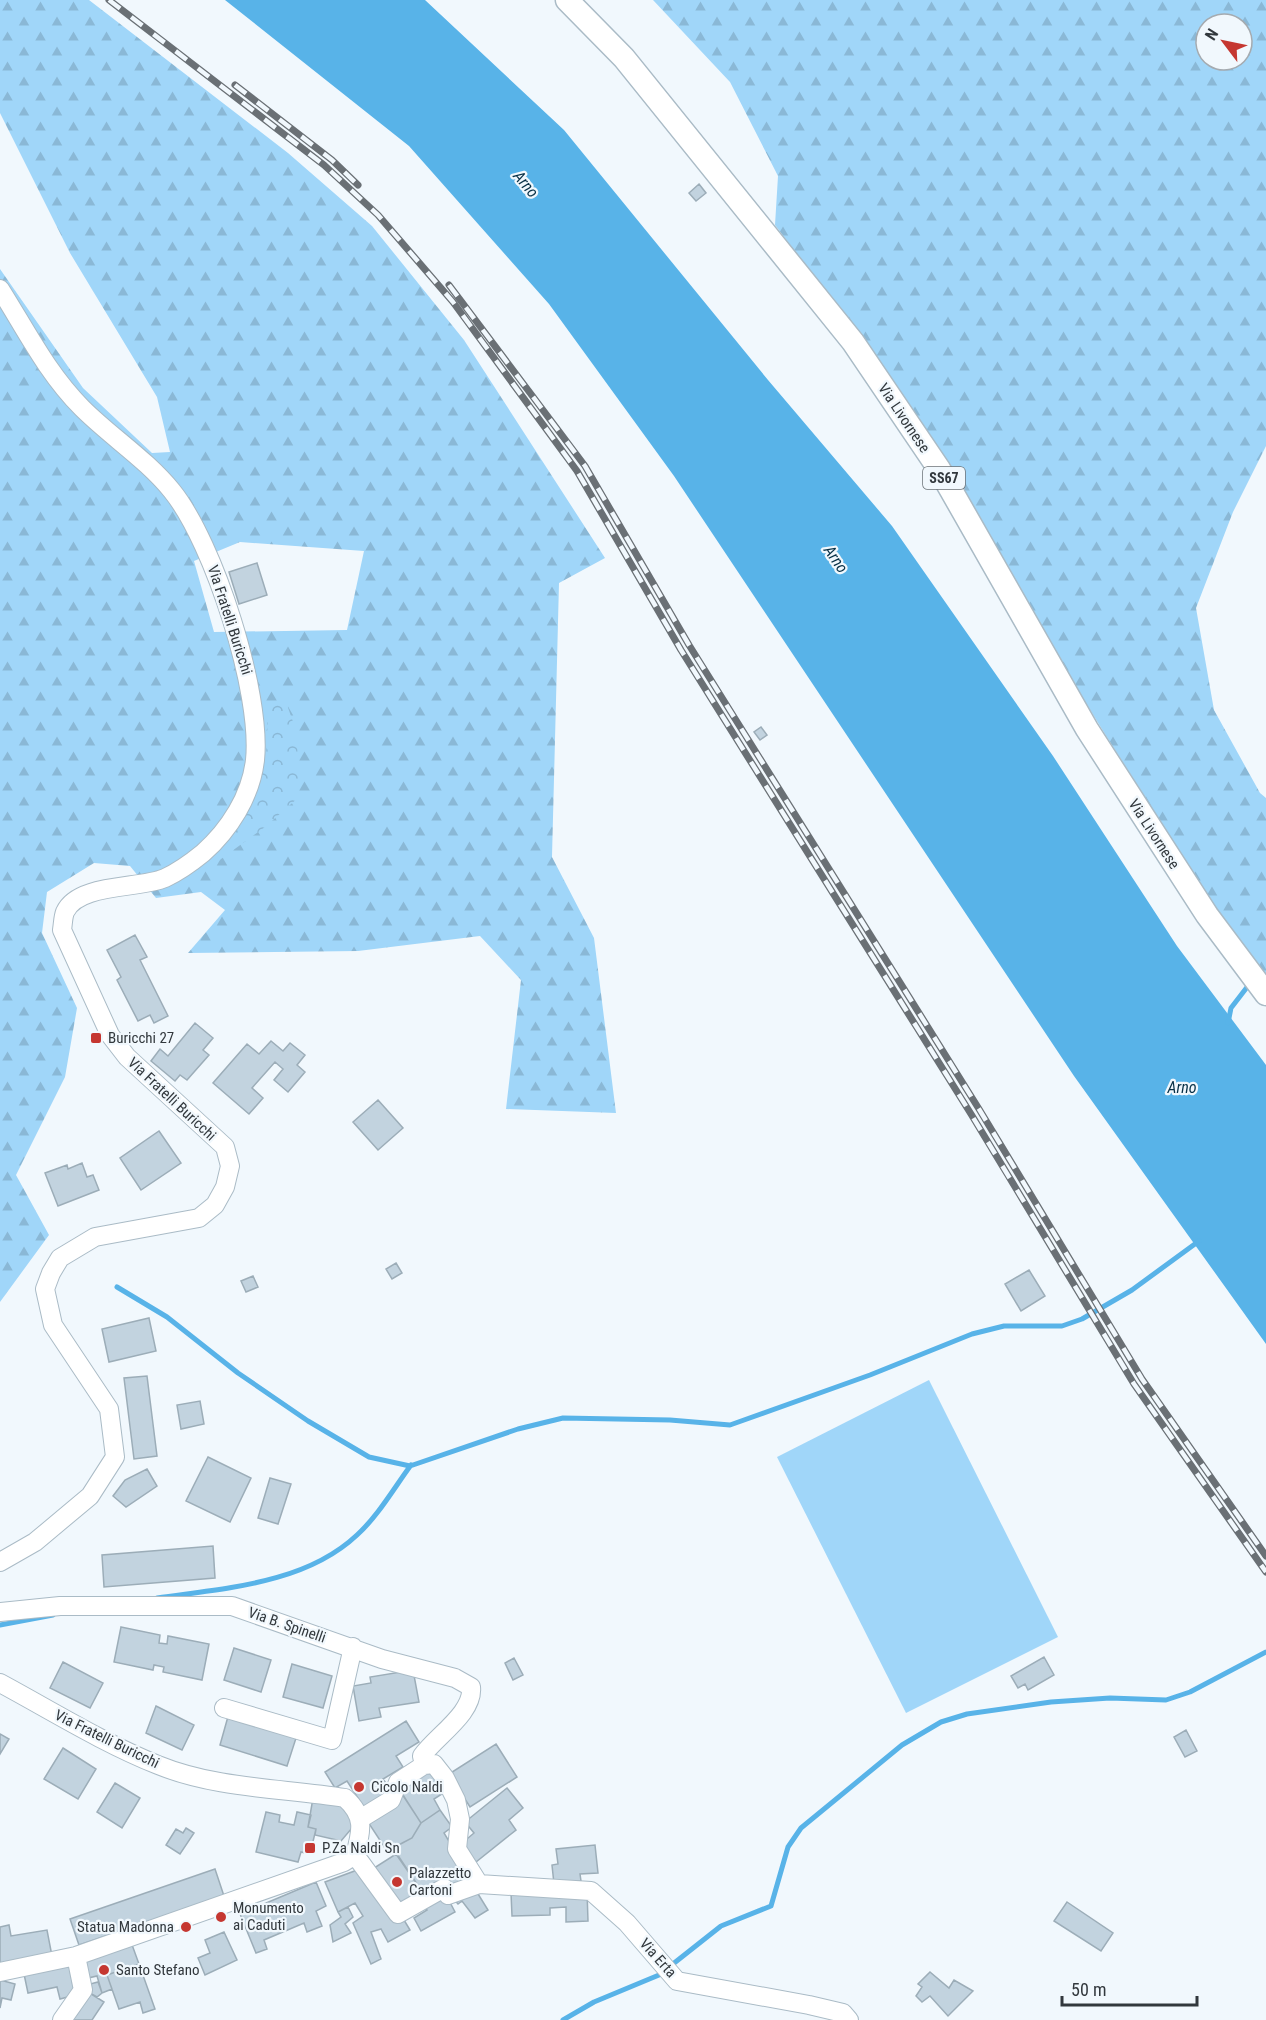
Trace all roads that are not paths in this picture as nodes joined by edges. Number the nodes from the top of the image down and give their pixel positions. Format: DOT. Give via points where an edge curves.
graph roads {
  1 [pos="567,0"];
  2 [pos="0,289"];
  3 [pos="1266,994"];
  4 [pos="0,1562"];
  5 [pos="0,1612"];
  6 [pos="353,1647"];
  7 [pos="0,1683"];
  8 [pos="224,1708"];
  9 [pos="424,1765"];
  10 [pos="359,1814"];
  11 [pos="350,1858"];
  12 [pos="479,1884"];
  13 [pos="76,1956"];
  14 [pos="0,1972"];
  15 [pos="62,2020"];
  16 [pos="849,2020"];
  1 -- 3 [label="main road, Via Livornese / SS67" via="624,58 853,342 939,470 1093,739 1207,915"];
  2 -- 4 [label="street, Via Fratelli Buricchi" via="49,371 82,408 172,492 194,526 250,680 256,731 255,762 248,785 221,837 165,878 98,890 77,898 65,911 63,930 110,1035 127,1057 225,1147 230,1166 225,1187 215,1204 199,1218 95,1237 60,1258 51,1273 45,1289 53,1325 109,1409 115,1457 90,1496 35,1542"];
  5 -- 6 [label="street, Via B. Spinelli" via="60,1606 232,1606"];
  6 -- 8 [label="street" via="332,1740"];
  6 -- 9 [label="street, Via B. Spinelli" via="381,1659 455,1678 471,1688 472,1696 461,1714 422,1756"];
  7 -- 10 [label="street, Via Fratelli Buricchi" via="159,1766 231,1785 345,1798"];
  9 -- 10 [label="street" via="398,1782 391,1800"];
  9 -- 12 [label="street" via="434,1764 456,1800 460,1819 457,1849"];
  10 -- 11 [label="street"];
  11 -- 12 [label="street" via="398,1914 444,1888 448,1895"];
  11 -- 13 [label="street"];
  12 -- 16 [label="street, Via Erta" via="591,1891 627,1923 677,1981 843,2013"];
  13 -- 14 [label="street"];
  13 -- 15 [label="street" via="83,1990"];
}
